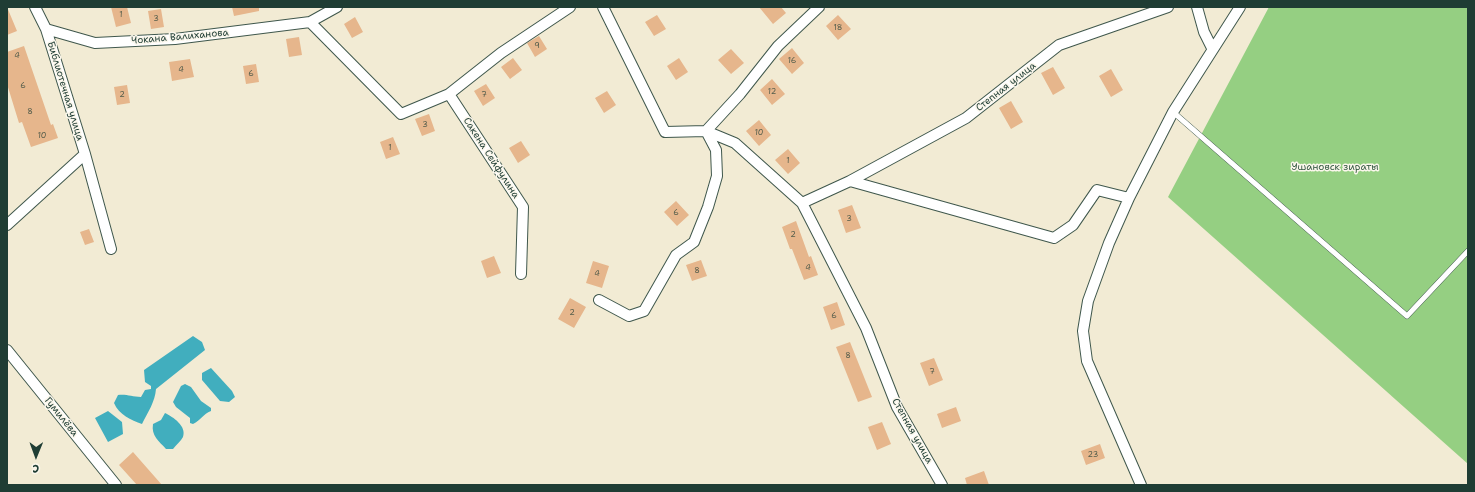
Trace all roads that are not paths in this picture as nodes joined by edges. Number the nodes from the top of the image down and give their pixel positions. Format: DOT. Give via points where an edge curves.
graph roads {
  1 [pos="35,7"];
  2 [pos="337,7"];
  3 [pos="570,7"];
  4 [pos="603,7"];
  5 [pos="819,7"];
  6 [pos="1168,7"];
  7 [pos="1197,7"];
  8 [pos="1240,7"];
  9 [pos="310,22"];
  10 [pos="46,29"];
  11 [pos="1212,48"];
  12 [pos="449,94"];
  13 [pos="1173,112"];
  14 [pos="706,131"];
  15 [pos="84,154"];
  16 [pos="850,181"];
  17 [pos="1129,198"];
  18 [pos="802,202"];
  19 [pos="7,226"];
  20 [pos="111,249"];
  21 [pos="1468,250"];
  22 [pos="521,274"];
  23 [pos="599,300"];
  24 [pos="7,350"];
  25 [pos="116,485"];
  26 [pos="942,485"];
  27 [pos="1141,485"];
  1 -- 10 [label="street"];
  2 -- 9 [label="street, Чокана Валиханова"];
  3 -- 12 [label="street" via="501,53"];
  4 -- 14 [label="street" via="665,132"];
  5 -- 14 [label="street" via="778,46 740,94"];
  6 -- 16 [label="street, Степная улица" via="1059,45 966,118"];
  7 -- 11 [label="street" via="1204,32"];
  8 -- 11 [label="street"];
  9 -- 10 [label="street, Чокана Валиханова" via="175,39 94,43"];
  9 -- 12 [label="street" via="401,114"];
  10 -- 15 [label="street, Библиотечная улица"];
  11 -- 13 [label="street"];
  12 -- 22 [label="street, Сакена Сейфулина" via="523,207"];
  13 -- 17 [label="street"];
  13 -- 21 [label="lane" via="1407,316"];
  14 -- 18 [label="street, Степная улица" via="735,143"];
  14 -- 23 [label="street" via="716,150 717,176 694,242 676,255 644,311 629,316"];
  15 -- 19 [label="street, Библиотечная улица"];
  15 -- 20 [label="street, Библиотечная улица"];
  16 -- 17 [label="street" via="1054,238 1073,225 1097,190"];
  16 -- 18 [label="street, Степная улица"];
  17 -- 27 [label="street" via="1088,301 1083,331 1087,361"];
  18 -- 26 [label="street, Степная улица" via="866,328 897,407"];
  24 -- 25 [label="street, Гумилёва"];
}
